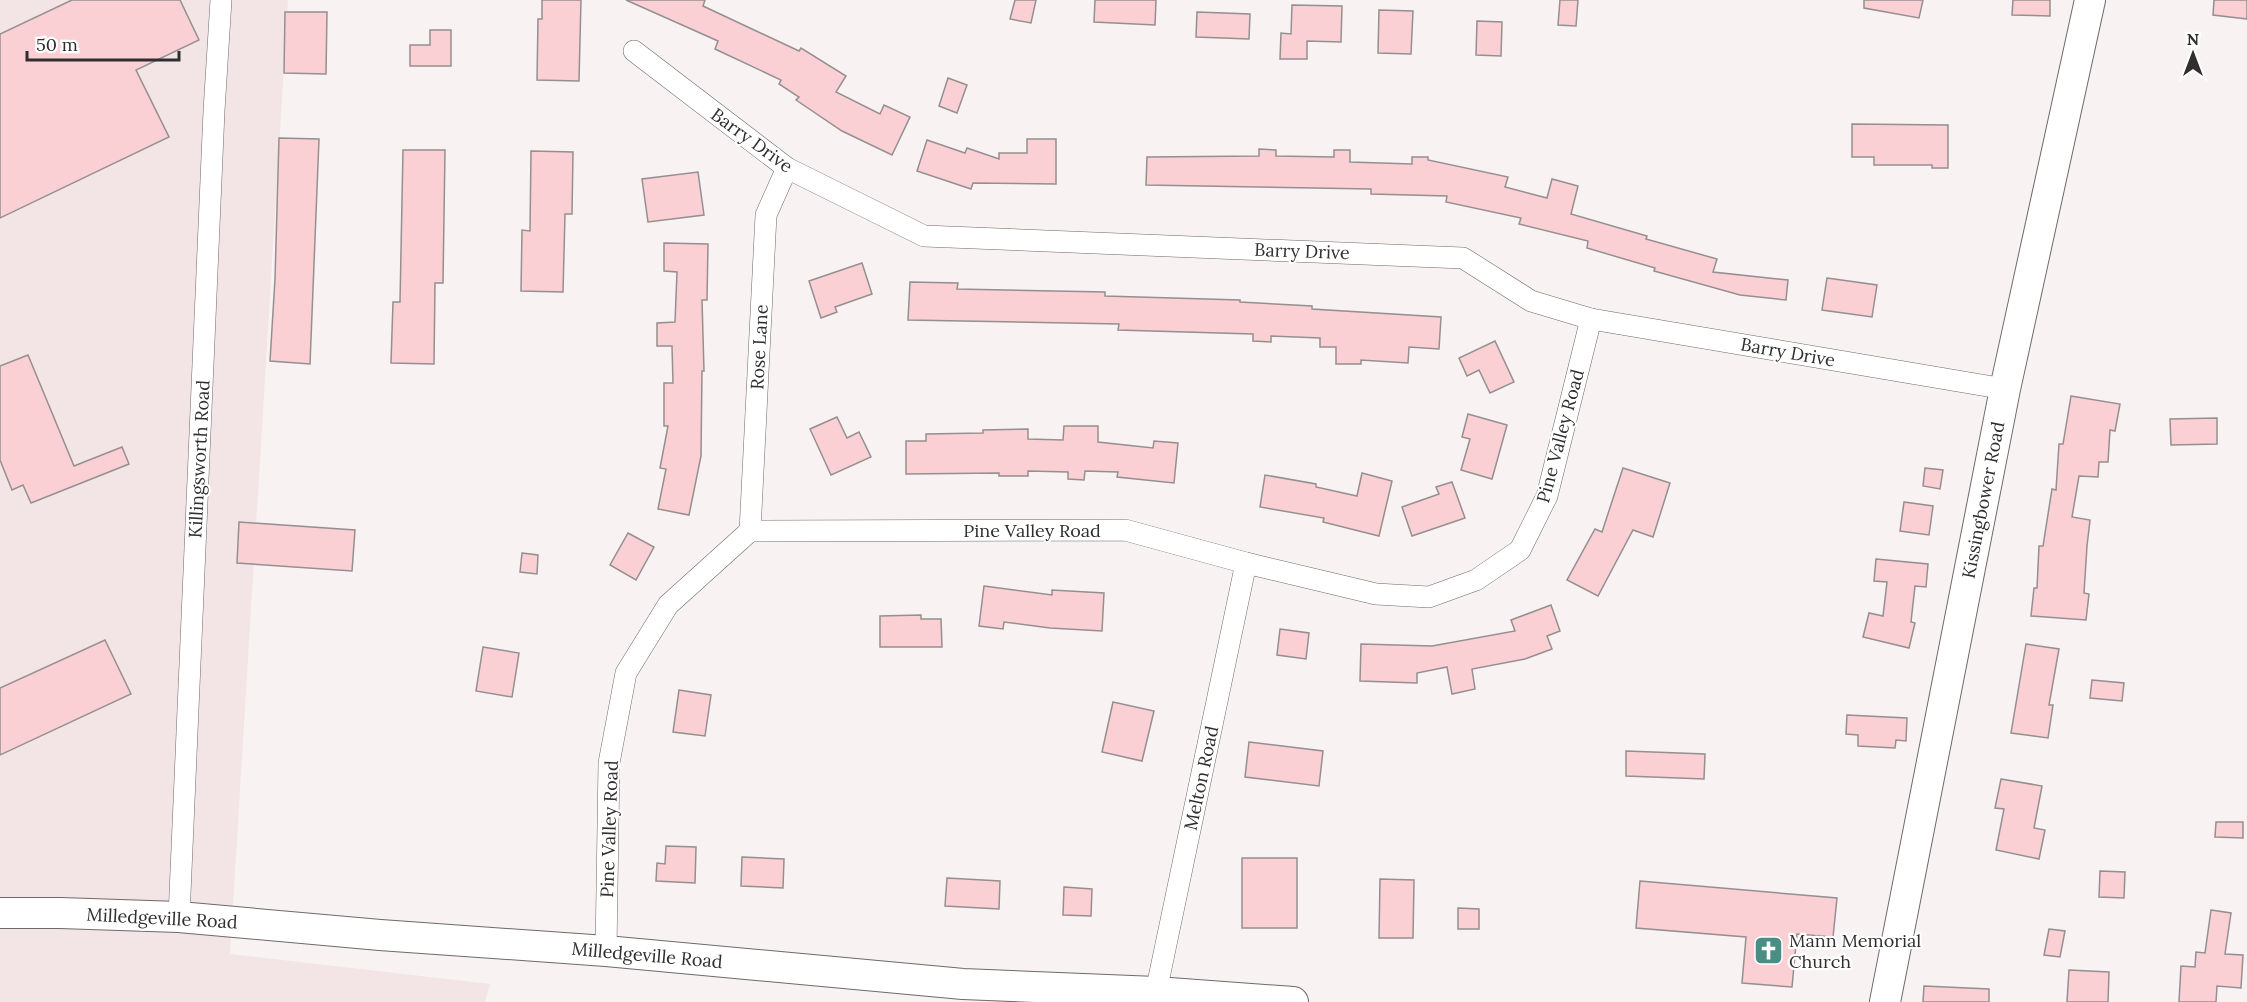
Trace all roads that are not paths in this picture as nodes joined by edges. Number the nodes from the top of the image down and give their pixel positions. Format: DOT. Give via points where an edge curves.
graph roads {
  1 [pos="221,0"];
  2 [pos="2090,0"];
  3 [pos="633,51"];
  4 [pos="787,168"];
  5 [pos="1591,319"];
  6 [pos="2005,389"];
  7 [pos="750,531"];
  8 [pos="1246,563"];
  9 [pos="0,912"];
  10 [pos="179,917"];
  11 [pos="606,951"];
  12 [pos="1156,992"];
  13 [pos="961,993"];
  14 [pos="1293,1002"];
  15 [pos="1885,1002"];
  1 -- 10 [label="street, Killingsworth Road"];
  2 -- 6 [label="street, Kissingbower Road"];
  3 -- 4 [label="street, Barry Drive"];
  4 -- 5 [label="street, Barry Drive" via="924,236 1463,258 1531,302"];
  4 -- 7 [label="street, Rose Lane" via="766,215"];
  5 -- 6 [label="street, Barry Drive"];
  5 -- 8 [label="street, Pine Valley Road" via="1547,496 1520,550 1476,579 1429,597 1376,594"];
  6 -- 15 [label="street, Kissingbower Road"];
  7 -- 8 [label="street, Pine Valley Road" via="1125,530"];
  7 -- 11 [label="street, Pine Valley Road" via="668,605 626,673 609,763"];
  8 -- 12 [label="street, Melton Road"];
  9 -- 10 [label="street, Milledgeville Road"];
  10 -- 11 [label="street, Milledgeville Road"];
  11 -- 13 [label="street, Milledgeville Road"];
  12 -- 13 [label="street, Milledgeville Road"];
  12 -- 14 [label="street, Milledgeville Road"];
}
